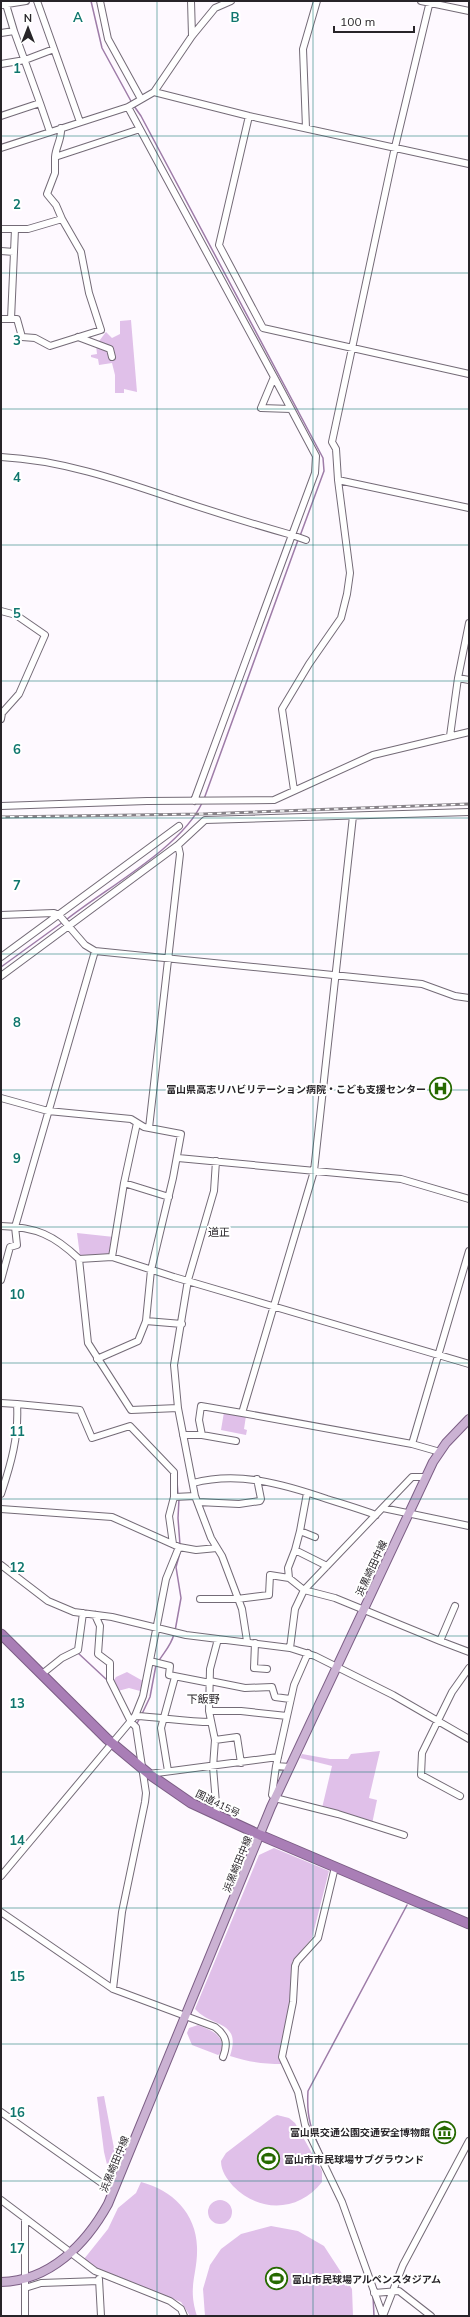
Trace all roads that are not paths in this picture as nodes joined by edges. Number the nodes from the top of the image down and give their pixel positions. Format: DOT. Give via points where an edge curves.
graph roads {
  1 [pos="26,1"];
  2 [pos="37,1"];
  3 [pos="100,1"];
  4 [pos="191,1"];
  5 [pos="231,1"];
  6 [pos="318,1"];
  7 [pos="421,1"];
  8 [pos="430,2"];
  9 [pos="4,3"];
  10 [pos="469,11"];
  11 [pos="14,31"];
  12 [pos="1,33"];
  13 [pos="192,36"];
  14 [pos="54,49"];
  15 [pos="25,60"];
  16 [pos="1,64"];
  17 [pos="154,92"];
  18 [pos="141,99"];
  19 [pos="40,103"];
  20 [pos="128,107"];
  21 [pos="1,116"];
  22 [pos="249,116"];
  23 [pos="80,122"];
  24 [pos="61,128"];
  25 [pos="306,128"];
  26 [pos="140,129"];
  27 [pos="50,132"];
  28 [pos="395,147"];
  29 [pos="1,148"];
  30 [pos="55,157"];
  31 [pos="469,164"];
  32 [pos="62,219"];
  33 [pos="1,229"];
  34 [pos="15,229"];
  35 [pos="1,251"];
  36 [pos="14,252"];
  37 [pos="1,319"];
  38 [pos="11,319"];
  39 [pos="78,337"];
  40 [pos="353,348"];
  41 [pos="112,357"];
  42 [pos="469,374"];
  43 [pos="274,377"];
  44 [pos="290,409"];
  45 [pos="1,457"];
  46 [pos="338,480"];
  47 [pos="469,508"];
  48 [pos="292,535"];
  49 [pos="306,540"];
  50 [pos="1,611"];
  51 [pos="469,624"];
  52 [pos="458,678"];
  53 [pos="469,680"];
  54 [pos="1,719"];
  55 [pos="469,732"];
  56 [pos="450,736"];
  57 [pos="294,790"];
  58 [pos="194,801"];
  59 [pos="1,806"];
  60 [pos="469,812"];
  61 [pos="354,816"];
  62 [pos="179,826"];
  63 [pos="178,846"];
  64 [pos="1,914"];
  65 [pos="59,915"];
  66 [pos="68,928"];
  67 [pos="95,951"];
  68 [pos="1,957"];
  69 [pos="169,958"];
  70 [pos="1,976"];
  71 [pos="337,976"];
  72 [pos="469,998"];
  73 [pos="1,1098"];
  74 [pos="48,1111"];
  75 [pos="137,1123"];
  76 [pos="149,1128"];
  77 [pos="178,1158"];
  78 [pos="216,1162"];
  79 [pos="314,1171"];
  80 [pos="124,1183"];
  81 [pos="169,1197"];
  82 [pos="469,1199"];
  83 [pos="1,1226"];
  84 [pos="15,1227"];
  85 [pos="469,1252"];
  86 [pos="112,1257"];
  87 [pos="79,1259"];
  88 [pos="151,1270"];
  89 [pos="1,1280"];
  90 [pos="188,1280"];
  91 [pos="273,1306"];
  92 [pos="146,1321"];
  93 [pos="182,1324"];
  94 [pos="438,1354"];
  95 [pos="97,1359"];
  96 [pos="469,1364"];
  97 [pos="1,1403"];
  98 [pos="17,1404"];
  99 [pos="178,1408"];
  100 [pos="242,1413"];
  101 [pos="469,1419"];
  102 [pos="183,1435"];
  103 [pos="202,1435"];
  104 [pos="236,1441"];
  105 [pos="412,1444"];
  106 [pos="440,1452"];
  107 [pos="425,1477"];
  108 [pos="258,1479"];
  109 [pos="193,1483"];
  110 [pos="307,1492"];
  111 [pos="1,1494"];
  112 [pos="174,1497"];
  113 [pos="197,1499"];
  114 [pos="382,1508"];
  115 [pos="1,1509"];
  116 [pos="407,1515"];
  117 [pos="376,1516"];
  118 [pos="469,1526"];
  119 [pos="300,1531"];
  120 [pos="315,1537"];
  121 [pos="173,1544"];
  122 [pos="179,1547"];
  123 [pos="217,1548"];
  124 [pos="295,1550"];
  125 [pos="1,1565"];
  126 [pos="327,1566"];
  127 [pos="289,1578"];
  128 [pos="304,1590"];
  129 [pos="200,1599"];
  130 [pos="237,1599"];
  131 [pos="455,1606"];
  132 [pos="363,1609"];
  133 [pos="83,1614"];
  134 [pos="95,1615"];
  135 [pos="156,1628"];
  136 [pos="1,1634"];
  137 [pos="218,1639"];
  138 [pos="247,1641"];
  139 [pos="440,1641"];
  140 [pos="255,1643"];
  141 [pos="290,1648"];
  142 [pos="469,1652"];
  143 [pos="308,1654"];
  144 [pos="150,1661"];
  145 [pos="337,1665"];
  146 [pos="469,1668"];
  147 [pos="267,1669"];
  148 [pos="42,1674"];
  149 [pos="175,1677"];
  150 [pos="210,1682"];
  151 [pos="290,1699"];
  152 [pos="209,1711"];
  153 [pos="135,1716"];
  154 [pos="287,1716"];
  155 [pos="164,1717"];
  156 [pos="438,1721"];
  157 [pos="131,1722"];
  158 [pos="211,1722"];
  159 [pos="469,1739"];
  160 [pos="215,1740"];
  161 [pos="113,1744"];
  162 [pos="278,1757"];
  163 [pos="241,1763"];
  164 [pos="276,1766"];
  165 [pos="213,1767"];
  166 [pos="290,1767"];
  167 [pos="145,1771"];
  168 [pos="168,1772"];
  169 [pos="460,1796"];
  170 [pos="275,1798"];
  171 [pos="218,1815"];
  172 [pos="260,1835"];
  173 [pos="404,1835"];
  174 [pos="335,1867"];
  175 [pos="1,1876"];
  176 [pos="1,1912"];
  177 [pos="469,1924"];
  178 [pos="113,1988"];
  179 [pos="185,2016"];
  180 [pos="223,2057"];
  181 [pos="1,2112"];
  182 [pos="469,2141"];
  183 [pos="114,2191"];
  184 [pos="1,2200"];
  185 [pos="25,2219"];
  186 [pos="72,2254"];
  187 [pos="99,2273"];
  188 [pos="99,2281"];
  189 [pos="1,2282"];
  190 [pos="24,2284"];
  191 [pos="392,2290"];
  192 [pos="374,2293"];
  193 [pos="24,2316"];
  194 [pos="101,2316"];
  195 [pos="184,2316"];
  196 [pos="383,2316"];
  197 [pos="431,2316"];
  1 -- 9 [label="street"];
  2 -- 14 [label="street"];
  3 -- 18 [label="street" via="108,38"];
  4 -- 13 [label="street"];
  5 -- 13 [label="street" via="215,8"];
  6 -- 25 [label="street" via="304,49"];
  7 -- 8 [label="street"];
  8 -- 10 [label="street"];
  8 -- 28 [label="street"];
  9 -- 11 [label="street"];
  11 -- 12 [label="street"];
  11 -- 15 [label="street"];
  13 -- 17 [label="street"];
  14 -- 15 [label="street"];
  14 -- 23 [label="street"];
  15 -- 16 [label="street"];
  15 -- 19 [label="street"];
  17 -- 18 [label="street"];
  17 -- 22 [label="street"];
  18 -- 20 [label="street"];
  19 -- 21 [label="street"];
  19 -- 27 [label="street"];
  20 -- 23 [label="street"];
  20 -- 26 [label="street"];
  22 -- 25 [label="street"];
  22 -- 40 [label="street" via="219,246 264,328"];
  23 -- 24 [label="street"];
  24 -- 27 [label="street"];
  24 -- 30 [label="street"];
  25 -- 28 [label="street"];
  26 -- 30 [label="street"];
  26 -- 43 [label="street"];
  27 -- 29 [label="street"];
  28 -- 31 [label="street"];
  28 -- 40 [label="street"];
  30 -- 32 [label="street" via="55,173 47,194 56,205"];
  32 -- 34 [label="street" via="28,229"];
  32 -- 39 [label="street" via="81,252 100,330"];
  33 -- 34 [label="street"];
  34 -- 36 [label="street"];
  35 -- 36 [label="street"];
  36 -- 38 [label="street"];
  37 -- 38 [label="street"];
  38 -- 39 [label="street" via="17,319 22,337 35,338 50,346"];
  39 -- 41 [label="street" via="110,348"];
  40 -- 42 [label="street"];
  40 -- 46 [label="street" via="332,442 336,449"];
  43 -- 44 [label="street"];
  43 -- 44 [label="street" via="261,408"];
  44 -- 48 [label="street" via="316,456 315,473"];
  45 -- 48 [label="street" via="25,458 115,478 226,516"];
  46 -- 47 [label="street"];
  46 -- 57 [label="street" via="350,573 341,618 282,709"];
  48 -- 49 [label="street"];
  48 -- 58 [label="street"];
  50 -- 54 [label="street" via="16,615 45,635 18,694 2,713"];
  51 -- 52 [label="street"];
  52 -- 53 [label="street"];
  52 -- 56 [label="street"];
  55 -- 56 [label="street"];
  56 -- 57 [label="street" via="373,755"];
  57 -- 58 [label="street" via="274,800"];
  58 -- 59 [label="street"];
  60 -- 61 [label="street"];
  61 -- 63 [label="street" via="204,820"];
  61 -- 71 [label="street"];
  62 -- 65 [label="street"];
  63 -- 66 [label="street"];
  63 -- 69 [label="street" via="180,854"];
  64 -- 65 [label="street"];
  65 -- 66 [label="street"];
  65 -- 68 [label="street"];
  66 -- 67 [label="street"];
  66 -- 70 [label="street"];
  67 -- 69 [label="street"];
  67 -- 74 [label="street"];
  69 -- 71 [label="street"];
  69 -- 76 [label="street"];
  71 -- 72 [label="street" via="422,984 455,996"];
  71 -- 79 [label="street"];
  73 -- 74 [label="street"];
  74 -- 75 [label="street" via="131,1119"];
  74 -- 84 [label="street"];
  75 -- 76 [label="street"];
  75 -- 80 [label="street"];
  76 -- 77 [label="street" via="181,1134"];
  77 -- 78 [label="street"];
  77 -- 81 [label="street"];
  78 -- 79 [label="street"];
  78 -- 90 [label="street" via="214,1191"];
  79 -- 82 [label="street" via="401,1179"];
  79 -- 91 [label="street"];
  80 -- 81 [label="street"];
  80 -- 86 [label="street"];
  81 -- 88 [label="street"];
  83 -- 84 [label="street"];
  84 -- 87 [label="street" via="41,1231 55,1238"];
  84 -- 89 [label="street" via="17,1246 10,1247"];
  85 -- 94 [label="street"];
  86 -- 87 [label="street"];
  86 -- 88 [label="street"];
  87 -- 95 [label="street" via="86,1311 86,1337"];
  88 -- 90 [label="street"];
  88 -- 92 [label="street"];
  90 -- 91 [label="street"];
  90 -- 93 [label="street"];
  91 -- 94 [label="street"];
  91 -- 100 [label="street"];
  92 -- 93 [label="street"];
  92 -- 95 [label="street" via="138,1341"];
  93 -- 99 [label="street" via="174,1365"];
  94 -- 96 [label="street"];
  94 -- 105 [label="street"];
  95 -- 99 [label="street" via="131,1410"];
  97 -- 98 [label="street"];
  98 -- 111 [label="street" via="19,1426"];
  98 -- 112 [label="street" via="80,1410 92,1438 130,1426 174,1472"];
  99 -- 102 [label="street"];
  100 -- 103 [label="street" via="201,1406 199,1420"];
  100 -- 105 [label="street"];
  101 -- 106 [label="main road, 浜黒崎田中線"];
  102 -- 103 [label="street"];
  102 -- 109 [label="street"];
  103 -- 104 [label="street"];
  105 -- 106 [label="street"];
  106 -- 107 [label="main road, 浜黒崎田中線"];
  107 -- 114 [label="street" via="412,1477"];
  107 -- 116 [label="main road, 浜黒崎田中線"];
  108 -- 109 [label="street" via="220,1478"];
  108 -- 110 [label="street"];
  108 -- 113 [label="street" via="260,1502 239,1504"];
  109 -- 113 [label="street"];
  110 -- 117 [label="street"];
  110 -- 119 [label="street"];
  112 -- 113 [label="street"];
  112 -- 121 [label="street" via="169,1516"];
  113 -- 123 [label="street"];
  114 -- 116 [label="street"];
  114 -- 117 [label="street"];
  115 -- 121 [label="street" via="112,1517"];
  116 -- 118 [label="street"];
  116 -- 132 [label="main road, 浜黒崎田中線"];
  117 -- 126 [label="street"];
  119 -- 120 [label="street"];
  119 -- 124 [label="street"];
  121 -- 122 [label="street"];
  122 -- 123 [label="street" via="196,1550"];
  122 -- 135 [label="street" via="166,1579"];
  123 -- 130 [label="street"];
  124 -- 126 [label="street"];
  124 -- 127 [label="street" via="288,1568"];
  125 -- 133 [label="street" via="48,1601"];
  126 -- 128 [label="street"];
  127 -- 128 [label="street"];
  127 -- 130 [label="street" via="270,1575 269,1595"];
  128 -- 132 [label="street"];
  128 -- 141 [label="street" via="295,1609"];
  129 -- 130 [label="street"];
  130 -- 138 [label="street" via="242,1609"];
  131 -- 139 [label="street"];
  132 -- 139 [label="street"];
  132 -- 145 [label="main road, 浜黒崎田中線"];
  133 -- 134 [label="street"];
  133 -- 148 [label="street" via="78,1650 62,1658"];
  134 -- 135 [label="street"];
  134 -- 157 [label="street" via="100,1626 98,1654 110,1663 110,1680"];
  135 -- 137 [label="street"];
  135 -- 144 [label="street"];
  136 -- 148 [label="highway, 国道415号"];
  137 -- 138 [label="street"];
  137 -- 150 [label="street" via="210,1669"];
  138 -- 140 [label="street"];
  139 -- 142 [label="street"];
  140 -- 141 [label="street"];
  140 -- 147 [label="street" via="254,1668"];
  141 -- 143 [label="street"];
  143 -- 145 [label="street"];
  143 -- 151 [label="street"];
  144 -- 149 [label="street" via="170,1666 169,1675"];
  144 -- 153 [label="street" via="143,1696"];
  145 -- 156 [label="street"];
  145 -- 166 [label="main road, 浜黒崎田中線"];
  146 -- 156 [label="street" via="452,1692"];
  148 -- 161 [label="highway, 国道415号"];
  149 -- 150 [label="street"];
  149 -- 155 [label="street"];
  150 -- 151 [label="street" via="246,1688 272,1687 275,1697"];
  150 -- 152 [label="street"];
  151 -- 154 [label="street"];
  152 -- 154 [label="street" via="241,1711"];
  152 -- 158 [label="street"];
  153 -- 155 [label="street"];
  153 -- 157 [label="street"];
  154 -- 162 [label="street"];
  155 -- 158 [label="street"];
  155 -- 168 [label="street" via="161,1735"];
  156 -- 159 [label="street"];
  156 -- 169 [label="street" via="422,1753 421,1775"];
  157 -- 161 [label="street"];
  157 -- 167 [label="street" via="136,1727"];
  158 -- 160 [label="street"];
  160 -- 163 [label="street" via="237,1737"];
  160 -- 165 [label="street"];
  161 -- 167 [label="highway, 国道415号"];
  161 -- 175 [label="street"];
  162 -- 163 [label="street"];
  162 -- 164 [label="street"];
  163 -- 165 [label="street"];
  164 -- 166 [label="street"];
  164 -- 170 [label="street" via="272,1794"];
  165 -- 168 [label="street"];
  165 -- 171 [label="street"];
  166 -- 170 [label="main road, 浜黒崎田中線"];
  167 -- 168 [label="street"];
  167 -- 171 [label="highway, 国道415号" via="191,1803"];
  167 -- 178 [label="street" via="145,1802 122,1912"];
  170 -- 172 [label="main road, 浜黒崎田中線"];
  170 -- 173 [label="street"];
  171 -- 172 [label="highway, 国道415号"];
  172 -- 174 [label="highway, 国道415号"];
  172 -- 179 [label="main road, 浜黒崎田中線"];
  174 -- 177 [label="highway, 国道415号"];
  174 -- 192 [label="street" via="318,1938 295,1966 293,2002 282,2057 298,2092 305,2125 342,2202"];
  176 -- 178 [label="street"];
  178 -- 179 [label="street"];
  179 -- 180 [label="street" via="215,2027 223,2033 226,2040"];
  179 -- 183 [label="main road, 浜黒崎田中線"];
  181 -- 183 [label="street"];
  182 -- 191 [label="street"];
  183 -- 186 [label="main road, 浜黒崎田中線" via="96,2226"];
  184 -- 185 [label="street"];
  185 -- 186 [label="street"];
  185 -- 190 [label="street"];
  186 -- 187 [label="street"];
  186 -- 190 [label="main road, 浜黒崎田中線"];
  187 -- 188 [label="street"];
  187 -- 195 [label="street" via="170,2301 181,2309"];
  188 -- 190 [label="street"];
  188 -- 194 [label="street"];
  189 -- 190 [label="main road, 浜黒崎田中線"];
  190 -- 193 [label="street"];
  191 -- 192 [label="street"];
  191 -- 196 [label="street"];
  191 -- 197 [label="street" via="399,2290"];
  192 -- 196 [label="street"];
}
